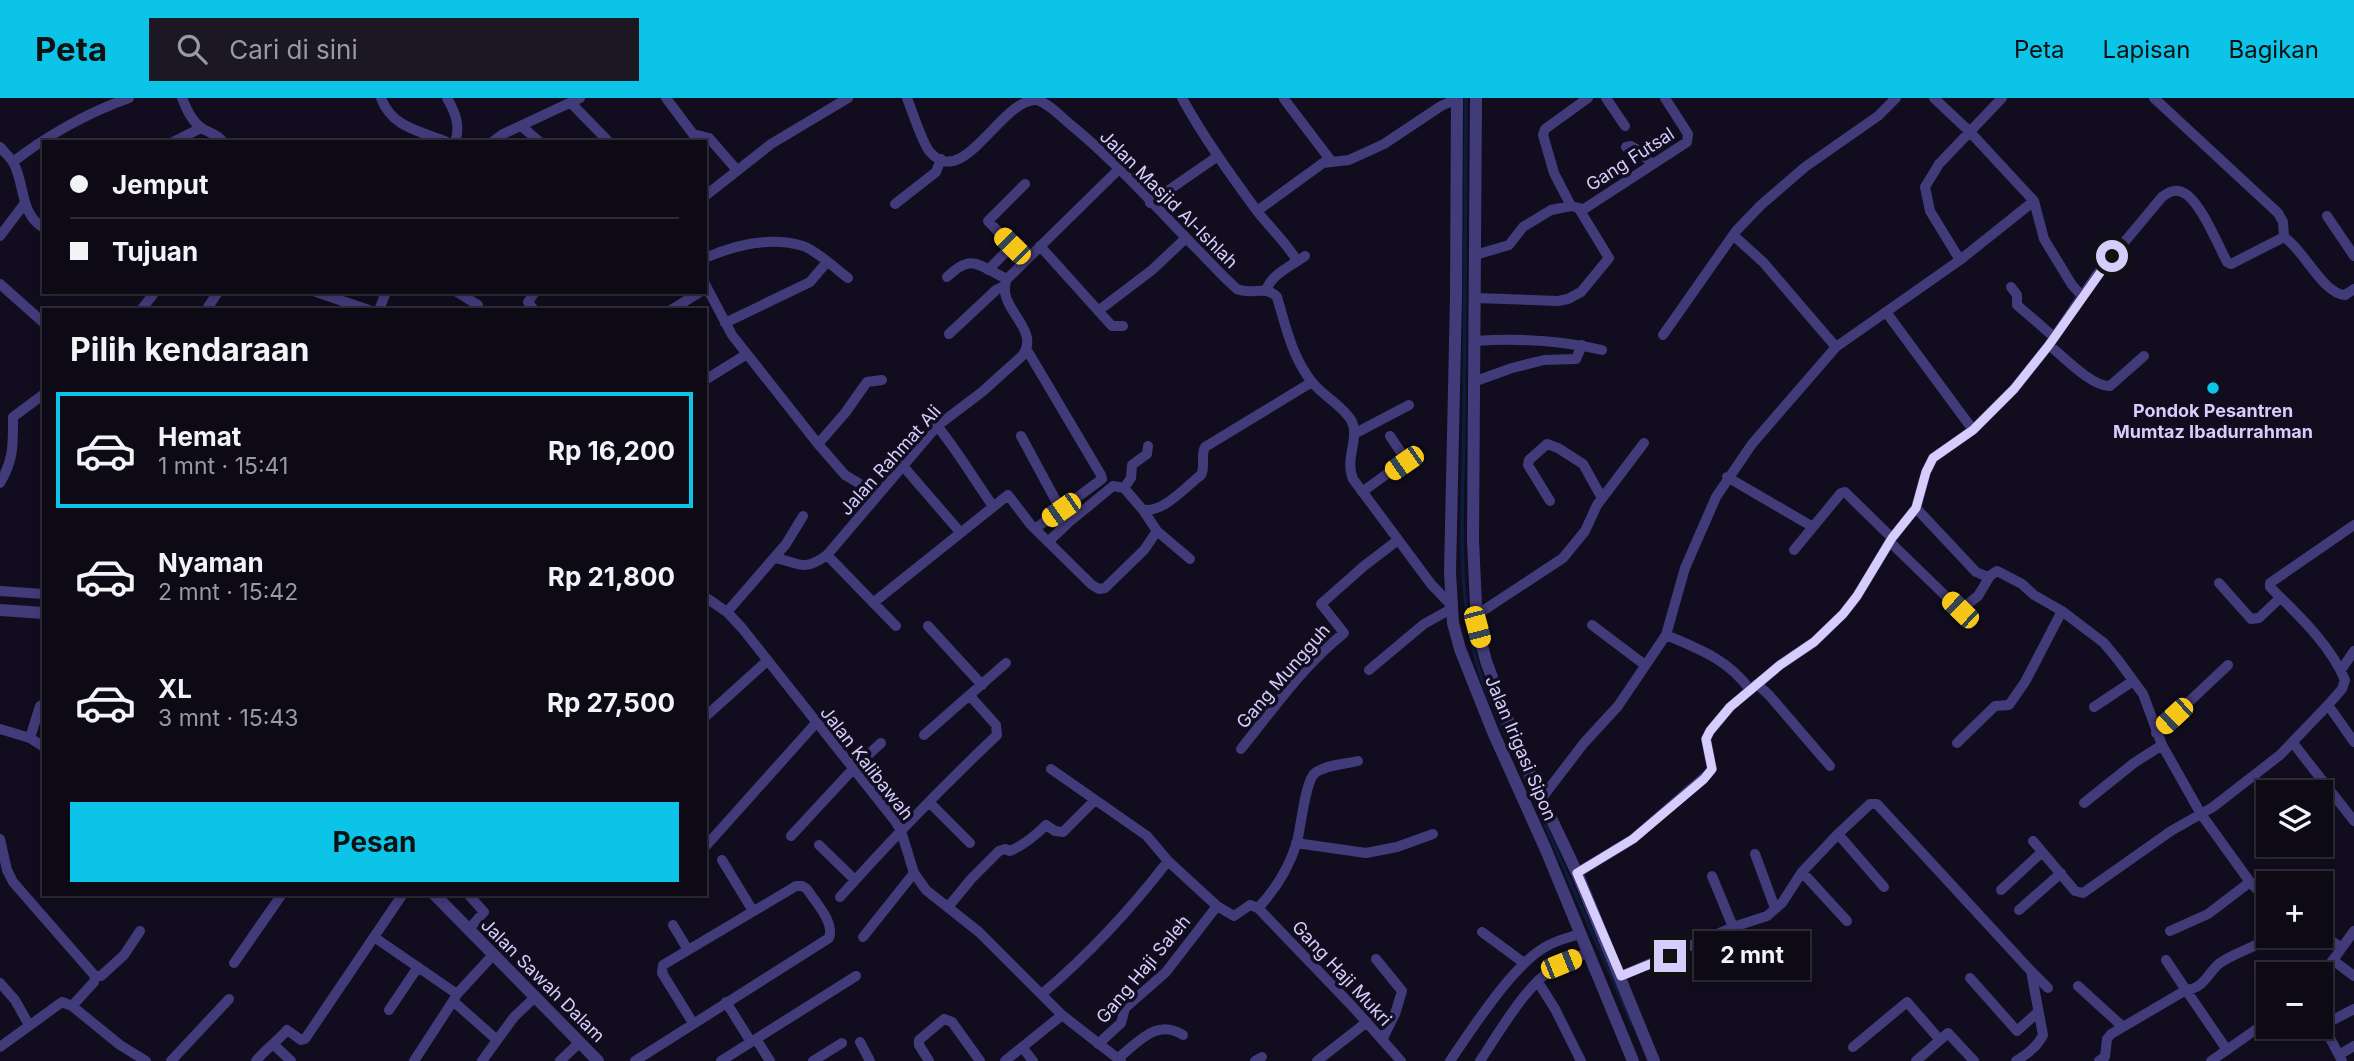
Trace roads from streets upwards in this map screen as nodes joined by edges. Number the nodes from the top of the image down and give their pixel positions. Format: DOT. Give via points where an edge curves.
graph roads {
  1 [pos="129,98"];
  2 [pos="181,98"];
  3 [pos="381,98"];
  4 [pos="447,98"];
  5 [pos="666,98"];
  6 [pos="848,98"];
  7 [pos="907,98"];
  8 [pos="1182,98"];
  9 [pos="1476,98"];
  10 [pos="1588,98"];
  11 [pos="1606,98"];
  12 [pos="1665,98"];
  13 [pos="1896,98"];
  14 [pos="1934,98"];
  15 [pos="2002,98"];
  16 [pos="2154,98"];
  17 [pos="1037,99"];
  18 [pos="1284,99"];
  19 [pos="1457,99"];
  20 [pos="575,101"];
  21 [pos="521,126"];
  22 [pos="1625,126"];
  23 [pos="201,128"];
  24 [pos="1970,132"];
  25 [pos="42,140"];
  26 [pos="43,140"];
  27 [pos="177,140"];
  28 [pos="222,140"];
  29 [pos="442,140"];
  30 [pos="456,140"];
  31 [pos="495,140"];
  32 [pos="538,140"];
  33 [pos="608,140"];
  34 [pos="0,147"];
  35 [pos="1626,147"];
  36 [pos="1218,156"];
  37 [pos="941,159"];
  38 [pos="13,162"];
  39 [pos="1332,162"];
  40 [pos="1651,164"];
  41 [pos="737,170"];
  42 [pos="1118,170"];
  43 [pos="1025,184"];
  44 [pos="707,194"];
  45 [pos="2034,201"];
  46 [pos="1150,202"];
  47 [pos="25,203"];
  48 [pos="895,204"];
  49 [pos="1575,207"];
  50 [pos="1258,211"];
  51 [pos="2327,216"];
  52 [pos="42,227"];
  53 [pos="1733,235"];
  54 [pos="0,236"];
  55 [pos="2284,237"];
  56 [pos="1186,238"];
  57 [pos="1040,246"];
  58 [pos="1475,255"];
  59 [pos="2354,256"];
  60 [pos="707,257"];
  61 [pos="1960,260"];
  62 [pos="827,262"];
  63 [pos="988,270"];
  64 [pos="947,277"];
  65 [pos="848,278"];
  66 [pos="1005,282"];
  67 [pos="0,284"];
  68 [pos="2011,287"];
  69 [pos="2354,289"];
  70 [pos="1266,290"];
  71 [pos="707,293"];
  72 [pos="153,294"];
  73 [pos="322,294"];
  74 [pos="460,294"];
  75 [pos="695,294"];
  76 [pos="2082,296"];
  77 [pos="1475,298"];
  78 [pos="478,305"];
  79 [pos="143,308"];
  80 [pos="363,308"];
  81 [pos="674,308"];
  82 [pos="1098,312"];
  83 [pos="1886,312"];
  84 [pos="42,321"];
  85 [pos="725,323"];
  86 [pos="1124,326"];
  87 [pos="949,334"];
  88 [pos="1663,335"];
  89 [pos="1475,341"];
  90 [pos="2052,341"];
  91 [pos="1582,345"];
  92 [pos="1836,347"];
  93 [pos="1602,349"];
  94 [pos="1027,350"];
  95 [pos="747,354"];
  96 [pos="2144,356"];
  97 [pos="707,376"];
  98 [pos="882,380"];
  99 [pos="1475,381"];
  100 [pos="1312,382"];
  101 [pos="42,395"];
  102 [pos="1409,405"];
  103 [pos="937,426"];
  104 [pos="1973,430"];
  105 [pos="1354,434"];
  106 [pos="1021,436"];
  107 [pos="1390,436"];
  108 [pos="1644,443"];
  109 [pos="818,444"];
  110 [pos="1148,446"];
  111 [pos="903,466"];
  112 [pos="1727,477"];
  113 [pos="0,483"];
  114 [pos="1124,488"];
  115 [pos="1362,492"];
  116 [pos="877,494"];
  117 [pos="1602,498"];
  118 [pos="1549,501"];
  119 [pos="993,506"];
  120 [pos="1916,508"];
  121 [pos="1061,510"];
  122 [pos="1143,510"];
  123 [pos="803,516"];
  124 [pos="2354,525"];
  125 [pos="1813,527"];
  126 [pos="1036,528"];
  127 [pos="1157,531"];
  128 [pos="960,532"];
  129 [pos="1398,540"];
  130 [pos="1891,540"];
  131 [pos="1049,541"];
  132 [pos="1794,550"];
  133 [pos="827,555"];
  134 [pos="775,558"];
  135 [pos="1190,559"];
  136 [pos="1990,576"];
  137 [pos="2219,583"];
  138 [pos="0,591"];
  139 [pos="42,594"];
  140 [pos="2280,598"];
  141 [pos="707,600"];
  142 [pos="873,603"];
  143 [pos="1451,607"];
  144 [pos="0,610"];
  145 [pos="2062,611"];
  146 [pos="727,612"];
  147 [pos="42,613"];
  148 [pos="1592,625"];
  149 [pos="896,626"];
  150 [pos="928,626"];
  151 [pos="1468,629"];
  152 [pos="1666,635"];
  153 [pos="2354,651"];
  154 [pos="767,661"];
  155 [pos="1006,663"];
  156 [pos="1645,665"];
  157 [pos="2228,665"];
  158 [pos="1369,670"];
  159 [pos="2341,670"];
  160 [pos="2133,681"];
  161 [pos="982,685"];
  162 [pos="1754,687"];
  163 [pos="970,696"];
  164 [pos="42,705"];
  165 [pos="2328,705"];
  166 [pos="2094,707"];
  167 [pos="707,715"];
  168 [pos="816,723"];
  169 [pos="0,729"];
  170 [pos="2156,733"];
  171 [pos="924,735"];
  172 [pos="30,738"];
  173 [pos="2354,742"];
  174 [pos="881,743"];
  175 [pos="1957,743"];
  176 [pos="2293,744"];
  177 [pos="2162,745"];
  178 [pos="42,746"];
  179 [pos="1241,749"];
  180 [pos="1358,761"];
  181 [pos="1830,766"];
  182 [pos="853,769"];
  183 [pos="1051,769"];
  184 [pos="1541,799"];
  185 [pos="1094,801"];
  186 [pos="930,803"];
  187 [pos="2084,803"];
  188 [pos="2201,814"];
  189 [pos="2354,821"];
  190 [pos="901,831"];
  191 [pos="1433,834"];
  192 [pos="1838,834"];
  193 [pos="791,836"];
  194 [pos="0,839"];
  195 [pos="2033,841"];
  196 [pos="970,843"];
  197 [pos="1296,843"];
  198 [pos="707,845"];
  199 [pos="819,845"];
  200 [pos="2042,852"];
  201 [pos="1755,854"];
  202 [pos="722,860"];
  203 [pos="1167,861"];
  204 [pos="1802,872"];
  205 [pos="914,873"];
  206 [pos="1577,873"];
  207 [pos="2061,873"];
  208 [pos="1712,876"];
  209 [pos="855,880"];
  210 [pos="2250,882"];
  211 [pos="1884,887"];
  212 [pos="2256,888"];
  213 [pos="2001,890"];
  214 [pos="281,896"];
  215 [pos="403,896"];
  216 [pos="436,896"];
  217 [pos="470,896"];
  218 [pos="840,897"];
  219 [pos="1217,906"];
  220 [pos="948,907"];
  221 [pos="1258,908"];
  222 [pos="1776,908"];
  223 [pos="2020,910"];
  224 [pos="753,911"];
  225 [pos="1847,921"];
  226 [pos="673,925"];
  227 [pos="1733,927"];
  228 [pos="469,928"];
  229 [pos="140,931"];
  230 [pos="2170,931"];
  231 [pos="2354,931"];
  232 [pos="1482,932"];
  233 [pos="1580,934"];
  234 [pos="374,937"];
  235 [pos="863,937"];
  236 [pos="2333,942"];
  237 [pos="2256,946"];
  238 [pos="2341,947"];
  239 [pos="688,950"];
  240 [pos="1588,953"];
  241 [pos="493,955"];
  242 [pos="1376,959"];
  243 [pos="2166,960"];
  244 [pos="2334,961"];
  245 [pos="234,963"];
  246 [pos="1524,963"];
  247 [pos="418,967"];
  248 [pos="2031,971"];
  249 [pos="95,976"];
  250 [pos="856,976"];
  251 [pos="1621,976"];
  252 [pos="2354,976"];
  253 [pos="1970,978"];
  254 [pos="1538,982"];
  255 [pos="0,983"];
  256 [pos="2078,986"];
  257 [pos="2048,988"];
  258 [pos="2186,990"];
  259 [pos="1042,994"];
  260 [pos="455,997"];
  261 [pos="535,997"];
  262 [pos="229,999"];
  263 [pos="726,1002"];
  264 [pos="72,1006"];
  265 [pos="2354,1009"];
  266 [pos="388,1010"];
  267 [pos="2038,1012"];
  268 [pos="1062,1015"];
  269 [pos="2333,1020"];
  270 [pos="1367,1022"];
  271 [pos="693,1023"];
  272 [pos="29,1025"];
  273 [pos="2123,1027"];
  274 [pos="2256,1029"];
  275 [pos="1183,1035"];
  276 [pos="2331,1039"];
  277 [pos="497,1040"];
  278 [pos="754,1040"];
  279 [pos="1382,1040"];
  280 [pos="1940,1040"];
  281 [pos="860,1042"];
  282 [pos="579,1043"];
  283 [pos="842,1043"];
  284 [pos="273,1044"];
  285 [pos="1098,1044"];
  286 [pos="2354,1046"];
  287 [pos="0,1047"];
  288 [pos="1022,1047"];
  289 [pos="1853,1047"];
  290 [pos="2227,1050"];
  291 [pos="2341,1058"];
  292 [pos="1119,1060"];
  293 [pos="146,1061"];
  294 [pos="172,1061"];
  295 [pos="256,1061"];
  296 [pos="291,1061"];
  297 [pos="414,1061"];
  298 [pos="482,1061"];
  299 [pos="560,1061"];
  300 [pos="597,1061"];
  301 [pos="636,1061"];
  302 [pos="721,1061"];
  303 [pos="770,1061"];
  304 [pos="813,1061"];
  305 [pos="870,1061"];
  306 [pos="929,1061"];
  307 [pos="980,1061"];
  308 [pos="1005,1061"];
  309 [pos="1033,1061"];
  310 [pos="1317,1061"];
  311 [pos="1401,1061"];
  312 [pos="1450,1061"];
  313 [pos="1480,1061"];
  314 [pos="1581,1061"];
  315 [pos="1633,1061"];
  316 [pos="1654,1061"];
  317 [pos="1916,1061"];
  318 [pos="1973,1061"];
  319 [pos="2016,1061"];
  320 [pos="2099,1061"];
  321 [pos="2211,1061"];
  1 -- 26 [label="street"];
  2 -- 23 [label="street"];
  3 -- 29 [label="street" via="389,116 401,125"];
  4 -- 30 [label="street" via="457,122"];
  5 -- 41 [label="street" via="693,134 709,138"];
  6 -- 41 [label="street"];
  7 -- 37 [label="street" via="930,151"];
  8 -- 36 [label="street"];
  9 -- 58 [label="street, Jalan Irigasi Sipon"];
  10 -- 49 [label="street" via="1543,135 1554,173"];
  11 -- 22 [label="street"];
  12 -- 40 [label="street, Gang Futsal" via="1689,139"];
  13 -- 53 [label="street" via="1805,167"];
  14 -- 24 [label="street"];
  15 -- 24 [label="street"];
  16 -- 55 [label="street" via="2278,213"];
  17 -- 37 [label="street, Jalan Masjid Al-Ishlah" via="1026,98 1009,109 970,150 952,160"];
  17 -- 42 [label="street, Jalan Masjid Al-Ishlah" via="1087,138"];
  18 -- 39 [label="street"];
  19 -- 39 [label="street" via="1384,144 1349,160"];
  19 -- 143 [label="street, Jalan Irigasi Sipon"];
  20 -- 21 [label="street"];
  20 -- 33 [label="street"];
  21 -- 31 [label="street"];
  21 -- 32 [label="street"];
  23 -- 27 [label="street"];
  23 -- 28 [label="street"];
  24 -- 45 [label="street"];
  24 -- 61 [label="street" via="1939,164 1925,187 1930,211"];
  25 -- 38 [label="street"];
  34 -- 38 [label="street"];
  35 -- 40 [label="street" via="1643,153"];
  36 -- 46 [label="street"];
  36 -- 50 [label="street"];
  37 -- 48 [label="street" via="936,172"];
  38 -- 47 [label="street"];
  39 -- 50 [label="street" via="1323,163"];
  40 -- 49 [label="street, Gang Futsal" via="1584,209"];
  41 -- 44 [label="street"];
  42 -- 46 [label="street, Jalan Masjid Al-Ishlah"];
  42 -- 57 [label="street"];
  43 -- 63 [label="street" via="988,221 1012,246"];
  45 -- 61 [label="street"];
  45 -- 76 [label="street" via="2044,239"];
  46 -- 56 [label="street, Jalan Masjid Al-Ishlah"];
  47 -- 52 [label="street"];
  47 -- 54 [label="street"];
  49 -- 58 [label="street, Gang Futsal" via="1551,210 1522,227 1509,245"];
  49 -- 77 [label="street" via="1609,258 1581,292 1558,301"];
  50 -- 70 [label="street" via="1301,259 1277,274"];
  51 -- 59 [label="street"];
  53 -- 88 [label="street"];
  53 -- 92 [label="street" via="1763,262"];
  55 -- 69 [label="street" via="2333,291 2345,295"];
  55 -- 76 [label="street" via="2231,264 2193,201 2181,191 2172,191 2161,197"];
  56 -- 70 [label="street, Jalan Masjid Al-Ishlah" via="1237,289 1245,293"];
  56 -- 82 [label="street"];
  57 -- 66 [label="street"];
  57 -- 82 [label="street"];
  58 -- 77 [label="street, Jalan Irigasi Sipon"];
  60 -- 62 [label="street" via="769,241 804,246"];
  61 -- 83 [label="street"];
  62 -- 65 [label="street"];
  62 -- 85 [label="street" via="810,282"];
  63 -- 64 [label="street" via="961,263"];
  63 -- 66 [label="street"];
  66 -- 87 [label="street"];
  66 -- 94 [label="street" via="1005,297 1027,336"];
  67 -- 84 [label="street"];
  68 -- 90 [label="street" via="2017,305"];
  70 -- 100 [label="street" via="1277,297 1294,354"];
  71 -- 85 [label="street"];
  72 -- 79 [label="street"];
  73 -- 80 [label="street"];
  74 -- 78 [label="street"];
  75 -- 81 [label="street"];
  76 -- 90 [label="street"];
  77 -- 89 [label="street, Jalan Irigasi Sipon"];
  82 -- 86 [label="street" via="1112,326"];
  83 -- 92 [label="street"];
  83 -- 104 [label="street"];
  85 -- 95 [label="street"];
  89 -- 91 [label="street" via="1521,338"];
  89 -- 99 [label="street, Jalan Irigasi Sipon"];
  90 -- 96 [label="street" via="2091,379 2107,387"];
  90 -- 104 [label="street"];
  91 -- 93 [label="street"];
  91 -- 99 [label="street" via="1576,359 1544,360"];
  92 -- 112 [label="street"];
  94 -- 103 [label="street, Jalan Rahmat Ali" via="990,386"];
  94 -- 121 [label="street" via="1101,475 1098,484"];
  95 -- 97 [label="street"];
  95 -- 109 [label="street"];
  98 -- 109 [label="street" via="867,382"];
  99 -- 151 [label="street, Jalan Irigasi Sipon"];
  100 -- 105 [label="street" via="1351,419"];
  100 -- 122 [label="street" via="1205,447 1201,475 1161,506"];
  101 -- 113 [label="street" via="13,417 10,465"];
  102 -- 105 [label="street"];
  103 -- 111 [label="street, Jalan Rahmat Ali"];
  103 -- 119 [label="street"];
  104 -- 120 [label="street" via="1933,458"];
  105 -- 115 [label="street" via="1349,471"];
  106 -- 121 [label="street"];
  107 -- 115 [label="street" via="1406,460"];
  108 -- 117 [label="street"];
  109 -- 116 [label="street" via="845,475"];
  110 -- 114 [label="street" via="1147,454 1132,465"];
  111 -- 116 [label="street, Jalan Rahmat Ali"];
  111 -- 128 [label="street"];
  112 -- 125 [label="street"];
  112 -- 152 [label="street" via="1685,568"];
  114 -- 122 [label="street"];
  114 -- 131 [label="street" via="1111,488"];
  115 -- 129 [label="street"];
  116 -- 133 [label="street, Jalan Rahmat Ali"];
  117 -- 118 [label="street" via="1583,464 1547,444 1528,462"];
  117 -- 151 [label="street" via="1586,531 1558,562"];
  119 -- 126 [label="street" via="1010,496"];
  119 -- 128 [label="street"];
  120 -- 130 [label="street"];
  120 -- 136 [label="street" via="1972,569"];
  121 -- 126 [label="street"];
  122 -- 127 [label="street"];
  123 -- 134 [label="street"];
  124 -- 140 [label="street" via="2273,579 2270,587"];
  125 -- 130 [label="street" via="1845,492"];
  125 -- 132 [label="street"];
  126 -- 131 [label="street"];
  127 -- 131 [label="street" via="1144,550 1100,589"];
  127 -- 135 [label="street"];
  128 -- 142 [label="street"];
  129 -- 143 [label="street"];
  129 -- 179 [label="street, Gang Mungguh" via="1321,604 1344,633 1327,646"];
  130 -- 136 [label="street" via="1960,610 1978,596"];
  130 -- 162 [label="street" via="1843,614"];
  133 -- 134 [label="street" via="798,566"];
  133 -- 142 [label="street"];
  134 -- 146 [label="street"];
  136 -- 145 [label="street" via="1997,571"];
  137 -- 140 [label="street" via="2253,620"];
  138 -- 139 [label="street"];
  140 -- 159 [label="street"];
  141 -- 146 [label="street, Jalan Kalibawah"];
  142 -- 149 [label="street"];
  143 -- 151 [label="street, Jalan Irigasi Sipon"];
  143 -- 158 [label="street"];
  144 -- 147 [label="street"];
  145 -- 160 [label="street" via="2104,643"];
  145 -- 175 [label="street" via="2010,705 1995,706"];
  146 -- 154 [label="street, Jalan Kalibawah"];
  148 -- 156 [label="street"];
  150 -- 161 [label="street"];
  151 -- 184 [label="street, Jalan Irigasi Sipon"];
  151 -- 233 [label="street, Jalan Irigasi Sipon" via="1493,732"];
  152 -- 156 [label="street"];
  152 -- 162 [label="street" via="1722,660"];
  153 -- 159 [label="street"];
  154 -- 167 [label="street"];
  154 -- 168 [label="street, Jalan Kalibawah"];
  155 -- 161 [label="street"];
  156 -- 184 [label="street" via="1618,706"];
  157 -- 170 [label="street"];
  159 -- 165 [label="street" via="2342,689"];
  160 -- 166 [label="street"];
  160 -- 170 [label="street" via="2143,694"];
  161 -- 163 [label="street"];
  162 -- 181 [label="street" via="1769,695"];
  162 -- 206 [label="street" via="1710,731 1706,739 1712,769 1704,779 1633,839"];
  163 -- 171 [label="street"];
  163 -- 186 [label="street" via="996,725 997,735"];
  164 -- 172 [label="street"];
  165 -- 173 [label="street"];
  165 -- 176 [label="street"];
  168 -- 182 [label="street, Jalan Kalibawah"];
  168 -- 198 [label="street"];
  169 -- 172 [label="street"];
  170 -- 177 [label="street"];
  172 -- 178 [label="street"];
  174 -- 182 [label="street"];
  176 -- 188 [label="street"];
  176 -- 189 [label="street"];
  177 -- 187 [label="street"];
  177 -- 188 [label="street"];
  180 -- 197 [label="street" via="1321,770 1311,778"];
  182 -- 190 [label="street, Jalan Kalibawah"];
  182 -- 193 [label="street"];
  183 -- 185 [label="street"];
  184 -- 206 [label="street, Jalan Irigasi Sipon"];
  185 -- 203 [label="street" via="1147,836"];
  185 -- 220 [label="street" via="1063,832 1046,825 1016,849 995,855"];
  186 -- 190 [label="street"];
  186 -- 196 [label="street"];
  188 -- 207 [label="street" via="2083,893 2075,891"];
  188 -- 210 [label="street"];
  190 -- 205 [label="street, Jalan Kalibawah"];
  190 -- 209 [label="street"];
  191 -- 197 [label="street" via="1366,853"];
  192 -- 204 [label="street"];
  192 -- 211 [label="street"];
  192 -- 248 [label="street" via="1870,804 1882,808"];
  194 -- 249 [label="street" via="13,883"];
  195 -- 200 [label="street"];
  197 -- 221 [label="street" via="1283,878"];
  199 -- 209 [label="street"];
  200 -- 207 [label="street"];
  200 -- 213 [label="street"];
  201 -- 222 [label="street"];
  202 -- 224 [label="street"];
  203 -- 219 [label="street"];
  203 -- 259 [label="street" via="1137,901"];
  204 -- 222 [label="street"];
  204 -- 225 [label="street"];
  205 -- 220 [label="street, Jalan Kalibawah" via="926,890"];
  205 -- 235 [label="street"];
  206 -- 251 [label="street, Jalan Irigasi Sipon"];
  207 -- 223 [label="street"];
  208 -- 227 [label="street"];
  209 -- 218 [label="street"];
  210 -- 212 [label="street"];
  210 -- 230 [label="street" via="2208,914"];
  214 -- 245 [label="street"];
  215 -- 234 [label="street"];
  216 -- 228 [label="street, Jalan Sawah Dalam"];
  217 -- 228 [label="street" via="483,915"];
  219 -- 221 [label="street" via="1234,916 1250,905"];
  219 -- 285 [label="street, Gang Haji Saleh" via="1166,972 1125,1009 1121,1023"];
  220 -- 259 [label="street, Jalan Kalibawah"];
  221 -- 270 [label="street, Gang Haji Mukri"];
  222 -- 227 [label="street" via="1767,916"];
  224 -- 239 [label="street"];
  224 -- 263 [label="street" via="802,886 831,931 829,938"];
  226 -- 239 [label="street"];
  227 -- 251 [label="street"];
  228 -- 241 [label="street, Jalan Sawah Dalam"];
  229 -- 249 [label="street" via="115,963"];
  231 -- 238 [label="street"];
  232 -- 246 [label="street"];
  233 -- 240 [label="street, Jalan Irigasi Sipon"];
  233 -- 246 [label="street" via="1548,945"];
  234 -- 247 [label="street"];
  234 -- 284 [label="street" via="304,1039 287,1030"];
  236 -- 238 [label="street"];
  237 -- 258 [label="street" via="2220,963 2201,985"];
  238 -- 244 [label="street"];
  239 -- 271 [label="street" via="661,969"];
  240 -- 254 [label="street" via="1561,964"];
  240 -- 315 [label="street, Jalan Irigasi Sipon"];
  241 -- 260 [label="street"];
  241 -- 261 [label="street, Jalan Sawah Dalam"];
  242 -- 279 [label="street" via="1402,991"];
  243 -- 258 [label="street"];
  244 -- 252 [label="street"];
  246 -- 312 [label="street"];
  247 -- 260 [label="street"];
  247 -- 266 [label="street"];
  248 -- 257 [label="street"];
  248 -- 267 [label="street"];
  249 -- 264 [label="street"];
  250 -- 278 [label="street"];
  251 -- 316 [label="street, Jalan Irigasi Sipon"];
  253 -- 267 [label="street" via="2017,1031"];
  254 -- 313 [label="street"];
  254 -- 314 [label="street"];
  255 -- 272 [label="street"];
  256 -- 273 [label="street"];
  258 -- 273 [label="street"];
  258 -- 290 [label="street"];
  259 -- 268 [label="street, Jalan Kalibawah"];
  260 -- 277 [label="street"];
  260 -- 297 [label="street"];
  261 -- 277 [label="street"];
  261 -- 282 [label="street, Jalan Sawah Dalam"];
  262 -- 294 [label="street"];
  263 -- 271 [label="street"];
  263 -- 278 [label="street"];
  264 -- 272 [label="street" via="59,1002"];
  264 -- 293 [label="street"];
  265 -- 269 [label="street"];
  267 -- 319 [label="street" via="2043,1026 2040,1042"];
  268 -- 285 [label="street, Jalan Kalibawah"];
  268 -- 288 [label="street"];
  270 -- 279 [label="street, Gang Haji Mukri"];
  270 -- 310 [label="street"];
  271 -- 301 [label="street"];
  272 -- 287 [label="street"];
  273 -- 320 [label="street" via="2107,1038 2106,1053"];
  274 -- 290 [label="street"];
  275 -- 292 [label="street" via="1171,1027 1161,1028"];
  276 -- 291 [label="street"];
  277 -- 298 [label="street"];
  278 -- 302 [label="street"];
  278 -- 303 [label="street"];
  279 -- 311 [label="street, Gang Haji Mukri"];
  280 -- 289 [label="street" via="1907,1002"];
  280 -- 317 [label="street"];
  280 -- 318 [label="street" via="1948,1033"];
  281 -- 305 [label="street"];
  282 -- 299 [label="street"];
  282 -- 300 [label="street, Jalan Sawah Dalam"];
  283 -- 304 [label="street"];
  284 -- 295 [label="street"];
  284 -- 296 [label="street"];
  285 -- 292 [label="street, Jalan Kalibawah"];
  286 -- 291 [label="street"];
  288 -- 308 [label="street"];
  288 -- 309 [label="street"];
  290 -- 321 [label="street"];
  306 -- 307 [label="street" via="919,1040 944,1020 952,1022"];
}
